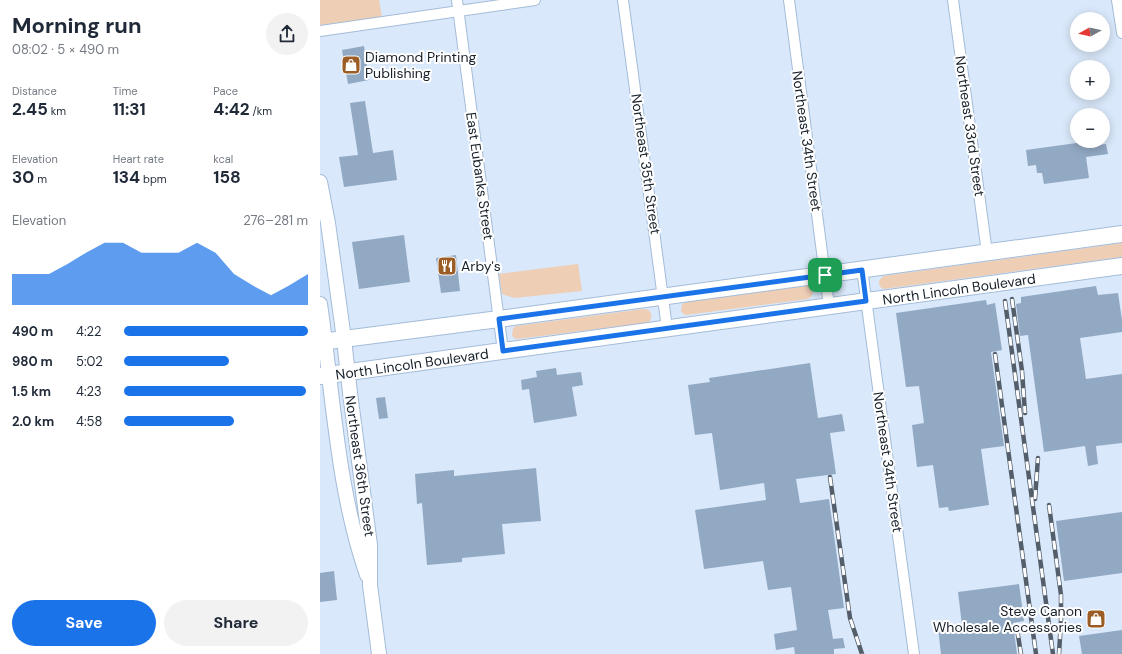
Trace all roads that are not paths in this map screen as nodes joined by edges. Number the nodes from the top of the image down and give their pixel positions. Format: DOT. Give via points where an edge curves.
graph roads {
  1 [pos="457,0"];
  2 [pos="535,0"];
  3 [pos="623,0"];
  4 [pos="789,0"];
  5 [pos="952,0"];
  6 [pos="1118,0"];
  7 [pos="458,11"];
  8 [pos="320,31"];
  9 [pos="1122,33"];
  10 [pos="320,182"];
  11 [pos="1122,234"];
  12 [pos="987,253"];
  13 [pos="1122,266"];
  14 [pos="862,270"];
  15 [pos="825,275"];
  16 [pos="664,297"];
  17 [pos="866,301"];
  18 [pos="320,304"];
  19 [pos="829,306"];
  20 [pos="499,319"];
  21 [pos="667,328"];
  22 [pos="344,339"];
  23 [pos="323,342"];
  24 [pos="503,351"];
  25 [pos="347,372"];
  26 [pos="325,376"];
  27 [pos="370,585"];
  28 [pos="379,654"];
  29 [pos="914,654"];
  1 -- 7 [label="street, East Eubanks Street"];
  2 -- 7 [label="street"];
  3 -- 16 [label="street, Northeast 35th Street"];
  4 -- 15 [label="street, Northeast 34th Street"];
  5 -- 12 [label="street, Northeast 33rd Street"];
  6 -- 9 [label="street"];
  7 -- 8 [label="street"];
  7 -- 20 [label="street, East Eubanks Street"];
  10 -- 22 [label="main road, Northeast 36th Street"];
  11 -- 12 [label="main road"];
  12 -- 14 [label="main road"];
  13 -- 17 [label="main road, North Lincoln Boulevard"];
  14 -- 15 [label="main road"];
  14 -- 17 [label="street, Northeast 34th Street"];
  15 -- 16 [label="main road"];
  15 -- 19 [label="street, Northeast 34th Street"];
  16 -- 20 [label="main road"];
  16 -- 21 [label="street, Northeast 35th Street"];
  17 -- 19 [label="main road, North Lincoln Boulevard"];
  17 -- 29 [label="street, Northeast 34th Street"];
  18 -- 23 [label="main road, Northeast 36th Street"];
  19 -- 21 [label="main road, North Lincoln Boulevard"];
  20 -- 22 [label="main road"];
  20 -- 24 [label="street, East Eubanks Street"];
  21 -- 24 [label="main road, North Lincoln Boulevard"];
  22 -- 23 [label="main road"];
  22 -- 25 [label="main road, Northeast 36th Street"];
  23 -- 26 [label="main road, Northeast 36th Street"];
  24 -- 25 [label="main road, North Lincoln Boulevard"];
  25 -- 26 [label="main road, North Lincoln Boulevard"];
  25 -- 27 [label="main road, Northeast 36th Street" via="370,545"];
  26 -- 27 [label="main road, Northeast 36th Street" via="357,547"];
  27 -- 28 [label="main road, Northeast 36th Street"];
}
